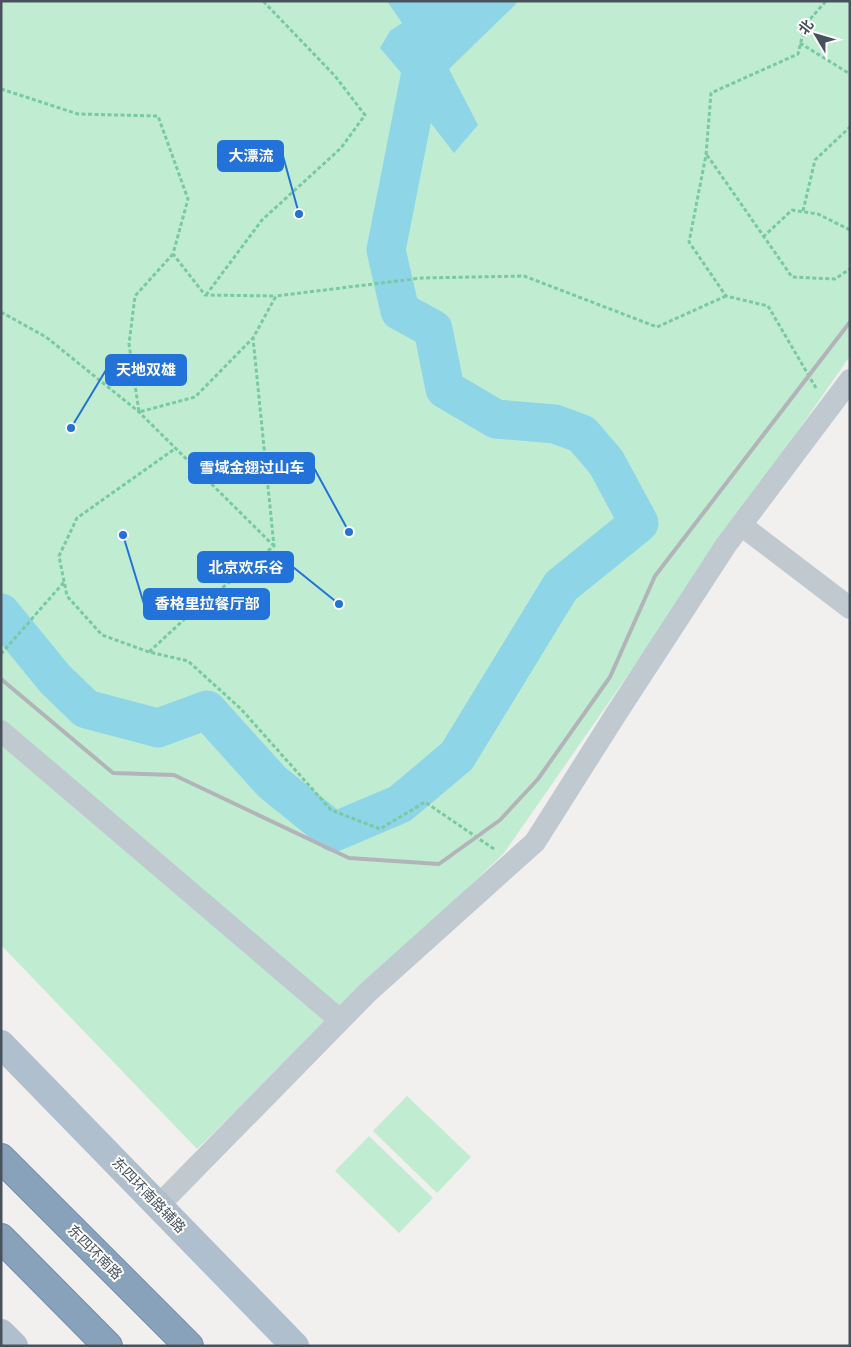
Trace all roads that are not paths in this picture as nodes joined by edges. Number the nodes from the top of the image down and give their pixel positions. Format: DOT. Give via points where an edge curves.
graph roads {
  1 [pos="850,380"];
  2 [pos="741,525"];
  3 [pos="850,608"];
  4 [pos="1,731"];
  5 [pos="340,1020"];
  6 [pos="1,1044"];
  7 [pos="1,1158"];
  8 [pos="159,1205"];
  9 [pos="1,1238"];
  10 [pos="1,1332"];
  11 [pos="14,1346"];
  12 [pos="108,1346"];
  13 [pos="189,1346"];
  14 [pos="295,1346"];
  1 -- 2 [label="lane"];
  2 -- 3 [label="lane"];
  2 -- 5 [label="lane" via="535,842"];
  4 -- 5 [label="lane"];
  5 -- 8 [label="lane"];
  6 -- 8 [label="main road, 东四环南路辅路"];
  7 -- 13 [label="highway, 东四环南路"];
  8 -- 14 [label="main road, 东四环南路辅路"];
  9 -- 12 [label="highway"];
  10 -- 11 [label="main road"];
}
